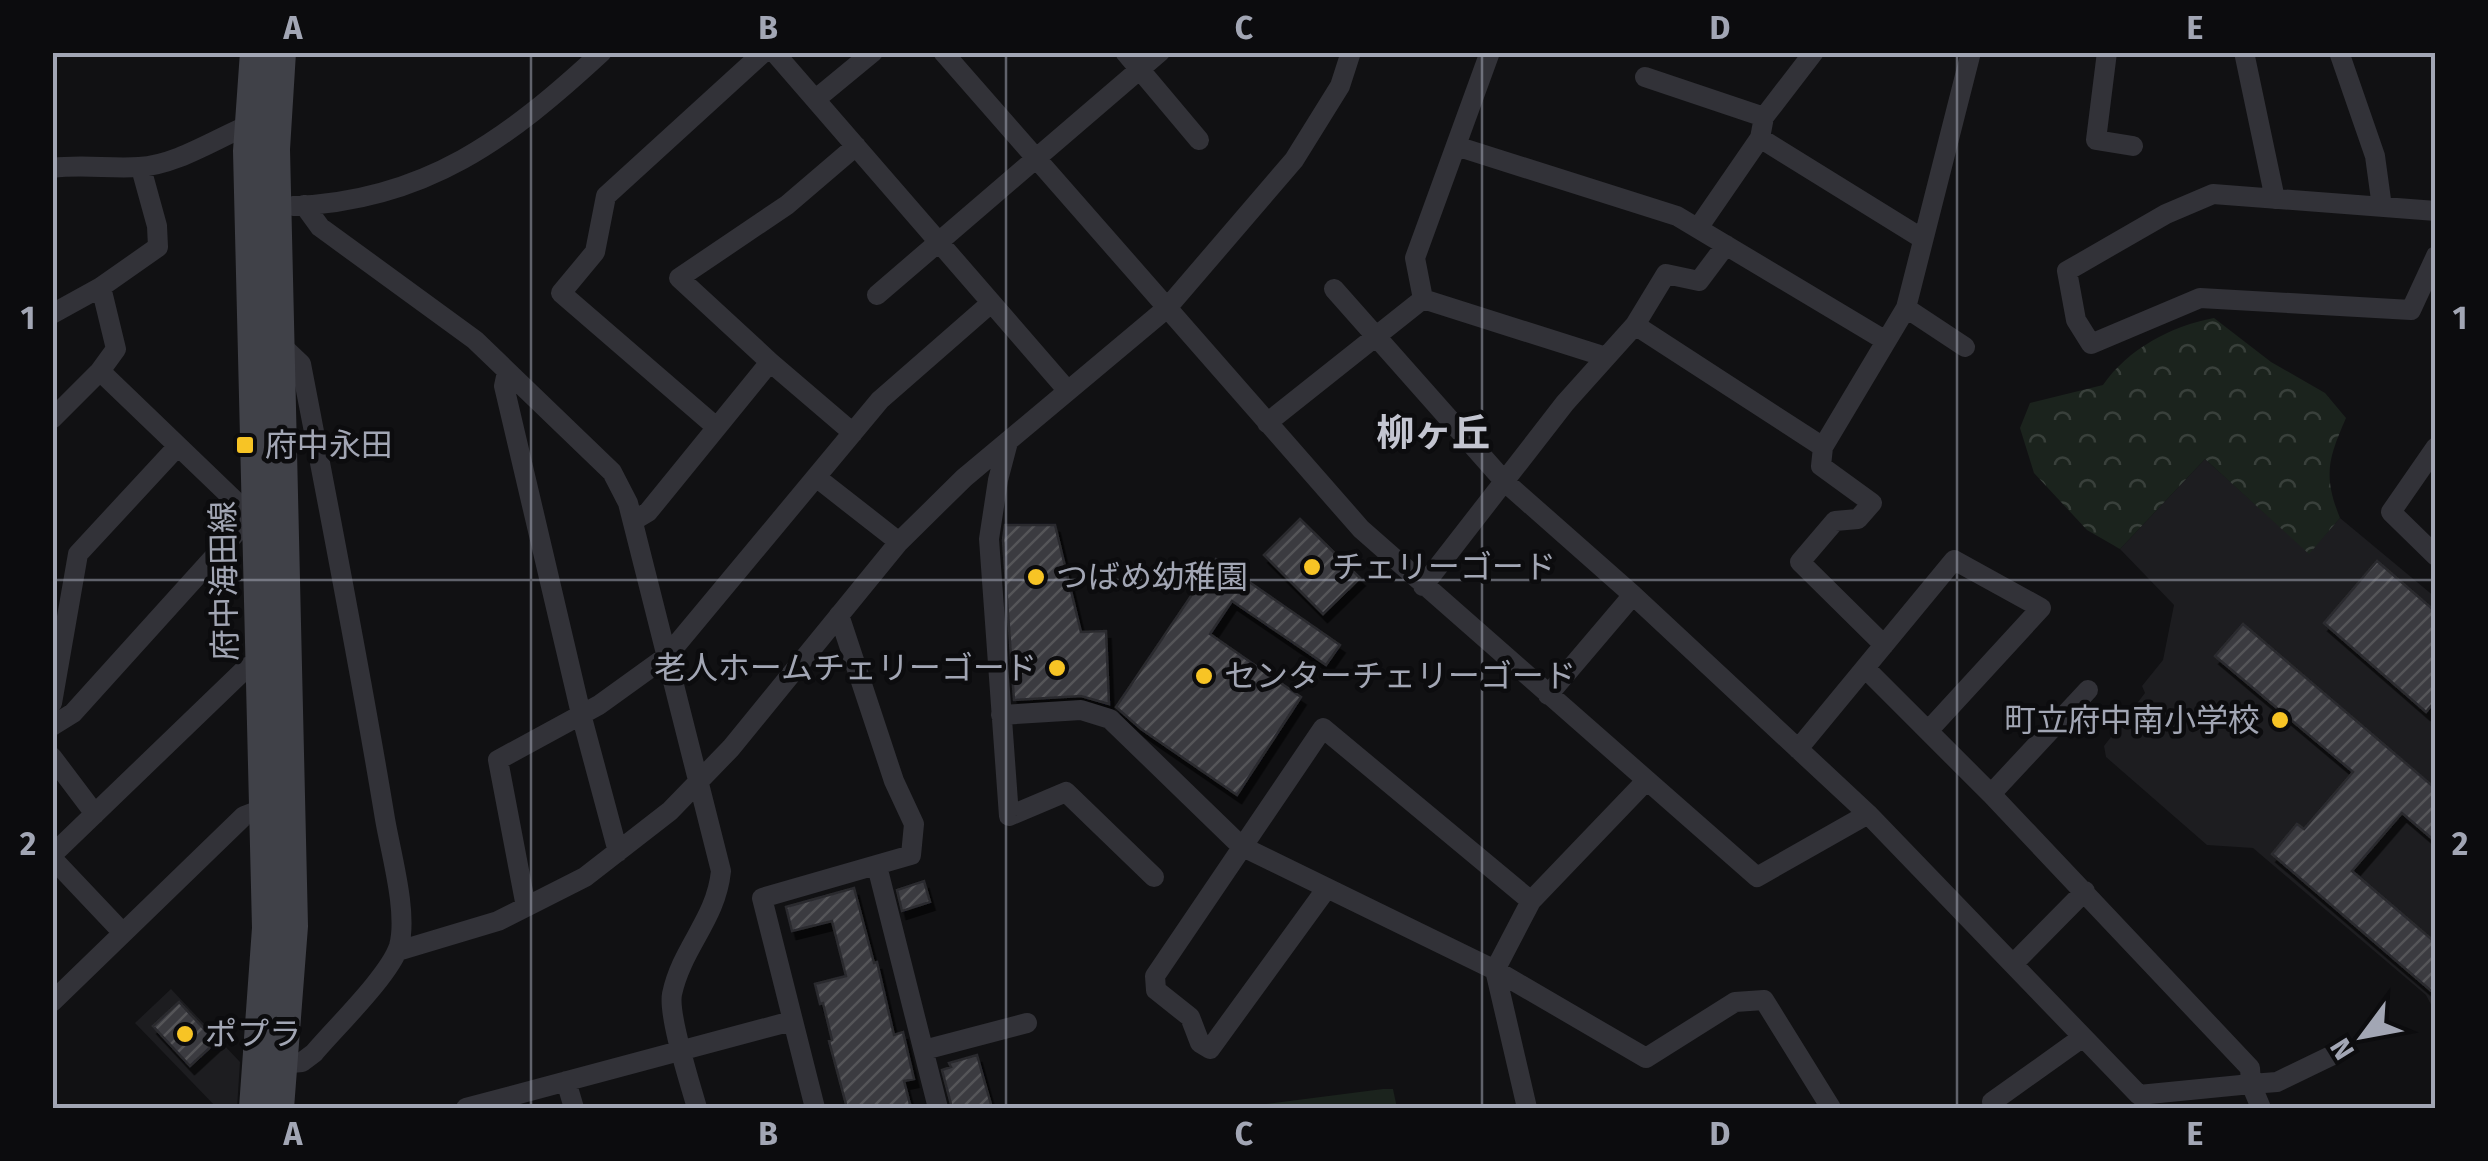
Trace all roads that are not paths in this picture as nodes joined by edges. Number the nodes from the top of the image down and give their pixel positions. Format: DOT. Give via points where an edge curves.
graph roads {
  1 [pos="255,52"];
  2 [pos="281,52"];
  3 [pos="602,52"];
  4 [pos="764,52"];
  5 [pos="774,52"];
  6 [pos="872,52"];
  7 [pos="943,52"];
  8 [pos="1125,52"];
  9 [pos="1160,52"];
  10 [pos="1351,52"];
  11 [pos="1490,52"];
  12 [pos="1814,52"];
  13 [pos="1971,52"];
  14 [pos="2107,52"];
  15 [pos="2244,52"];
  16 [pos="2340,52"];
  17 [pos="1140,70"];
  18 [pos="1645,76"];
  19 [pos="816,99"];
  20 [pos="1764,116"];
  21 [pos="248,124"];
  22 [pos="1760,138"];
  23 [pos="1199,140"];
  24 [pos="856,146"];
  25 [pos="1456,146"];
  26 [pos="2133,146"];
  27 [pos="1035,157"];
  28 [pos="52,168"];
  29 [pos="141,168"];
  30 [pos="2275,199"];
  31 [pos="278,205"];
  32 [pos="2382,207"];
  33 [pos="2436,211"];
  34 [pos="1698,228"];
  35 [pos="1923,239"];
  36 [pos="938,241"];
  37 [pos="1726,245"];
  38 [pos="2436,256"];
  39 [pos="101,287"];
  40 [pos="1334,289"];
  41 [pos="877,294"];
  42 [pos="1423,299"];
  43 [pos="992,303"];
  44 [pos="1167,308"];
  45 [pos="1906,308"];
  46 [pos="52,314"];
  47 [pos="1635,325"];
  48 [pos="1374,336"];
  49 [pos="1886,342"];
  50 [pos="282,345"];
  51 [pos="1965,347"];
  52 [pos="1606,357"];
  53 [pos="770,362"];
  54 [pos="100,371"];
  55 [pos="508,372"];
  56 [pos="1068,391"];
  57 [pos="52,419"];
  58 [pos="1268,422"];
  59 [pos="715,426"];
  60 [pos="853,432"];
  61 [pos="1008,442"];
  62 [pos="178,446"];
  63 [pos="1823,447"];
  64 [pos="2436,447"];
  65 [pos="816,478"];
  66 [pos="1506,482"];
  67 [pos="264,516"];
  68 [pos="633,521"];
  69 [pos="899,542"];
  70 [pos="2436,556"];
  71 [pos="1423,586"];
  72 [pos="1634,596"];
  73 [pos="839,616"];
  74 [pos="1884,645"];
  75 [pos="667,656"];
  76 [pos="274,664"];
  77 [pos="1864,668"];
  78 [pos="2088,690"];
  79 [pos="1548,695"];
  80 [pos="52,702"];
  81 [pos="581,714"];
  82 [pos="1001,715"];
  83 [pos="52,726"];
  84 [pos="1928,731"];
  85 [pos="1798,750"];
  86 [pos="52,757"];
  87 [pos="1646,780"];
  88 [pos="698,781"];
  89 [pos="1992,794"];
  90 [pos="265,808"];
  91 [pos="95,814"];
  92 [pos="1868,814"];
  93 [pos="1241,846"];
  94 [pos="618,852"];
  95 [pos="52,857"];
  96 [pos="877,866"];
  97 [pos="1154,878"];
  98 [pos="1327,888"];
  99 [pos="2084,891"];
  100 [pos="1531,901"];
  101 [pos="526,906"];
  102 [pos="123,933"];
  103 [pos="398,951"];
  104 [pos="2013,964"];
  105 [pos="1496,970"];
  106 [pos="52,1002"];
  107 [pos="792,1021"];
  108 [pos="1026,1023"];
  109 [pos="2083,1037"];
  110 [pos="682,1050"];
  111 [pos="924,1050"];
  112 [pos="2339,1052"];
  113 [pos="270,1065"];
  114 [pos="566,1081"];
  115 [pos="2252,1084"];
  116 [pos="2141,1102"];
  117 [pos="254,1108"];
  118 [pos="279,1108"];
  119 [pos="466,1108"];
  120 [pos="574,1108"];
  121 [pos="696,1108"];
  122 [pos="814,1108"];
  123 [pos="938,1108"];
  124 [pos="1527,1108"];
  125 [pos="1832,1108"];
  126 [pos="1996,1108"];
  127 [pos="2261,1108"];
  1 -- 21 [label="main road, 府中海田線"];
  2 -- 31 [label="main road, 府中海田線"];
  3 -- 31 [label="street" via="537,112 468,159 415,182 343,200"];
  4 -- 59 [label="street" via="606,196 595,252 561,293"];
  5 -- 19 [label="street"];
  6 -- 19 [label="street"];
  7 -- 27 [label="street"];
  8 -- 17 [label="street"];
  9 -- 17 [label="street"];
  10 -- 44 [label="street" via="1340,86 1294,160"];
  11 -- 25 [label="street"];
  12 -- 20 [label="street"];
  13 -- 35 [label="street"];
  14 -- 26 [label="street" via="2096,140"];
  15 -- 30 [label="street"];
  16 -- 32 [label="street" via="2375,156"];
  17 -- 23 [label="street"];
  17 -- 27 [label="street"];
  18 -- 20 [label="street"];
  19 -- 24 [label="street"];
  20 -- 22 [label="street"];
  21 -- 29 [label="street"];
  21 -- 31 [label="main road, 府中海田線"];
  22 -- 34 [label="street"];
  22 -- 35 [label="street"];
  24 -- 36 [label="street"];
  24 -- 53 [label="street" via="787,205 679,278"];
  25 -- 34 [label="street"];
  25 -- 42 [label="street" via="1415,258"];
  27 -- 36 [label="street"];
  27 -- 44 [label="street"];
  28 -- 29 [label="street"];
  29 -- 39 [label="street" via="158,247"];
  30 -- 32 [label="street"];
  30 -- 38 [label="street" via="2214,194 2067,270 2076,320 2092,344 2200,298 2411,310"];
  31 -- 50 [label="main road, 府中海田線"];
  31 -- 55 [label="street" via="475,340"];
  31 -- 67 [label="main road, 府中海田線"];
  32 -- 33 [label="street"];
  34 -- 37 [label="street"];
  35 -- 45 [label="street"];
  36 -- 41 [label="street"];
  36 -- 43 [label="street"];
  37 -- 47 [label="street" via="1699,281 1666,274"];
  37 -- 49 [label="street"];
  39 -- 46 [label="street"];
  39 -- 54 [label="street" via="116,348"];
  40 -- 48 [label="street"];
  42 -- 48 [label="street"];
  42 -- 52 [label="street"];
  43 -- 56 [label="street"];
  43 -- 60 [label="street" via="880,400"];
  44 -- 56 [label="street"];
  44 -- 58 [label="street"];
  45 -- 49 [label="street"];
  45 -- 51 [label="street"];
  47 -- 52 [label="street"];
  47 -- 63 [label="street"];
  48 -- 58 [label="street"];
  48 -- 66 [label="street"];
  49 -- 63 [label="street"];
  50 -- 67 [label="main road, 府中海田線"];
  50 -- 103 [label="street" via="302,364 376,764 399,905"];
  52 -- 66 [label="street"];
  53 -- 59 [label="street"];
  53 -- 60 [label="street"];
  54 -- 57 [label="street"];
  54 -- 62 [label="street"];
  55 -- 68 [label="street" via="612,472"];
  55 -- 81 [label="street" via="504,386"];
  56 -- 61 [label="street"];
  58 -- 71 [label="street" via="1360,529"];
  59 -- 68 [label="street" via="648,512"];
  60 -- 65 [label="street"];
  61 -- 69 [label="street"];
  61 -- 82 [label="street" via="988,540"];
  62 -- 67 [label="street"];
  62 -- 80 [label="street" via="78,554"];
  63 -- 74 [label="street" via="1821,466 1872,502 1858,519 1835,522 1800,562"];
  64 -- 70 [label="street" via="2390,512"];
  65 -- 69 [label="street"];
  65 -- 75 [label="street"];
  66 -- 71 [label="street"];
  66 -- 72 [label="street"];
  67 -- 76 [label="main road, 府中海田線"];
  67 -- 83 [label="street" via="73,713"];
  68 -- 75 [label="street"];
  69 -- 73 [label="street"];
  71 -- 79 [label="street"];
  72 -- 79 [label="street"];
  72 -- 85 [label="street"];
  73 -- 88 [label="street"];
  73 -- 96 [label="street" via="914,824 911,855"];
  74 -- 77 [label="street"];
  74 -- 84 [label="street" via="1954,560 2041,608"];
  75 -- 81 [label="street"];
  75 -- 88 [label="street"];
  76 -- 90 [label="main road, 府中海田線"];
  76 -- 91 [label="street" via="242,672"];
  76 -- 113 [label="main road, 府中海田線" via="293,926"];
  77 -- 84 [label="street"];
  77 -- 85 [label="street"];
  78 -- 89 [label="street"];
  79 -- 87 [label="street"];
  81 -- 94 [label="street"];
  81 -- 101 [label="street" via="498,760"];
  82 -- 93 [label="street" via="1081,710 1110,719"];
  82 -- 97 [label="street" via="1009,816 1066,792"];
  84 -- 89 [label="street"];
  85 -- 92 [label="street"];
  86 -- 91 [label="street"];
  87 -- 92 [label="street" via="1756,877"];
  87 -- 100 [label="street"];
  88 -- 94 [label="street"];
  88 -- 110 [label="street" via="721,871 718,898 680,967 671,998"];
  89 -- 99 [label="street"];
  90 -- 102 [label="street" via="244,816"];
  90 -- 113 [label="main road, 府中海田線"];
  91 -- 95 [label="street"];
  92 -- 104 [label="street"];
  93 -- 98 [label="street"];
  93 -- 98 [label="street" via="1155,976 1156,990 1190,1017 1200,1042 1210,1048"];
  93 -- 100 [label="street" via="1323,728"];
  94 -- 101 [label="street" via="585,878"];
  95 -- 102 [label="street"];
  96 -- 107 [label="street" via="762,898"];
  96 -- 111 [label="street"];
  98 -- 105 [label="street"];
  99 -- 104 [label="street"];
  99 -- 115 [label="street" via="2250,1068"];
  100 -- 105 [label="street"];
  101 -- 103 [label="street"];
  102 -- 106 [label="street"];
  103 -- 113 [label="street" via="314,1053 302,1062"];
  104 -- 109 [label="street"];
  105 -- 124 [label="street"];
  105 -- 125 [label="street" via="1646,1058 1734,1002 1764,1000"];
  107 -- 110 [label="street"];
  107 -- 122 [label="street"];
  108 -- 111 [label="street"];
  109 -- 116 [label="street"];
  109 -- 126 [label="street" via="1992,1102"];
  110 -- 114 [label="street"];
  110 -- 121 [label="street"];
  111 -- 123 [label="street"];
  112 -- 115 [label="street" via="2277,1082"];
  113 -- 117 [label="main road, 府中海田線"];
  113 -- 118 [label="main road, 府中海田線"];
  114 -- 119 [label="street"];
  114 -- 120 [label="street"];
  115 -- 116 [label="street"];
  115 -- 127 [label="street"];
}
